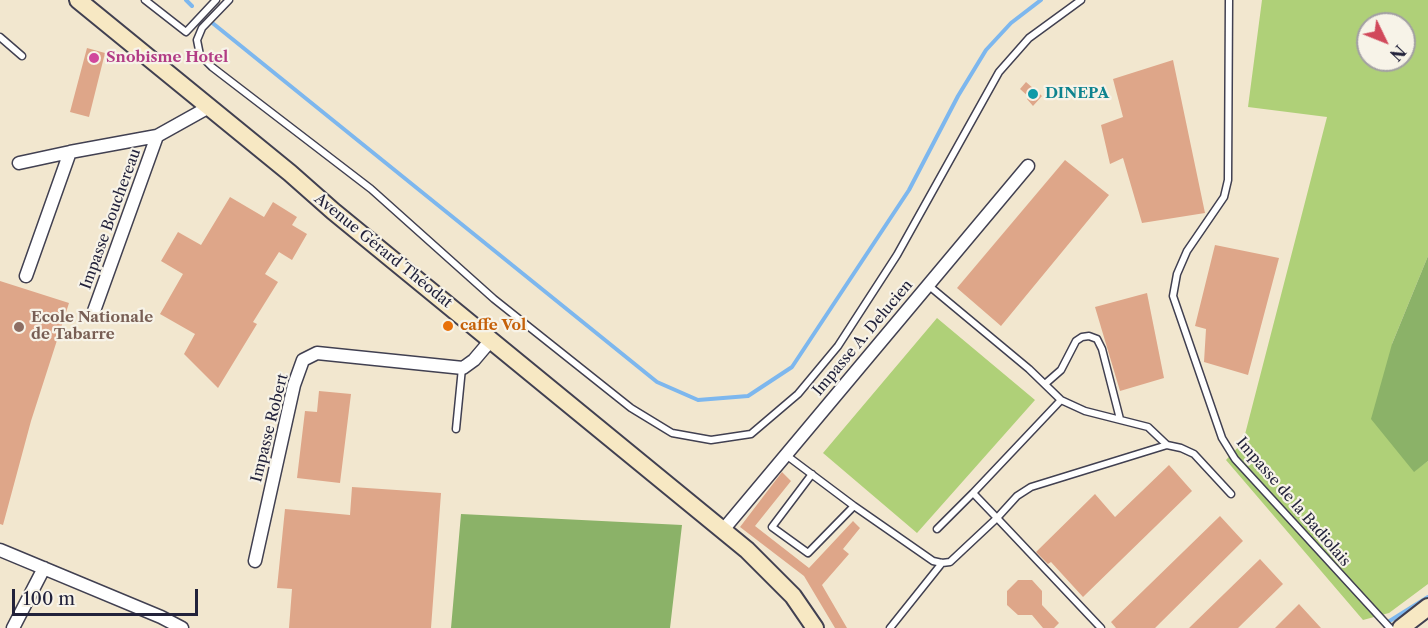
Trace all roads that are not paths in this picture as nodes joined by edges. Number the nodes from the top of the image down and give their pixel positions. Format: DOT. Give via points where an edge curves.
graph roads {
  1 [pos="78,0"];
  2 [pos="145,0"];
  3 [pos="216,0"];
  4 [pos="229,0"];
  5 [pos="1081,0"];
  6 [pos="1229,0"];
  7 [pos="0,37"];
  8 [pos="22,56"];
  9 [pos="209,107"];
  10 [pos="157,136"];
  11 [pos="70,152"];
  12 [pos="19,163"];
  13 [pos="1028,166"];
  14 [pos="26,276"];
  15 [pos="927,285"];
  16 [pos="94,311"];
  17 [pos="491,340"];
  18 [pos="462,368"];
  19 [pos="1045,384"];
  20 [pos="1061,400"];
  21 [pos="1120,419"];
  22 [pos="456,429"];
  23 [pos="1167,445"];
  24 [pos="785,455"];
  25 [pos="812,474"];
  26 [pos="973,494"];
  27 [pos="1231,494"];
  28 [pos="854,506"];
  29 [pos="997,518"];
  30 [pos="937,529"];
  31 [pos="723,530"];
  32 [pos="0,550"];
  33 [pos="255,561"];
  34 [pos="942,563"];
  35 [pos="44,568"];
  36 [pos="1428,607"];
  37 [pos="174,626"];
  38 [pos="13,628"];
  39 [pos="815,628"];
  40 [pos="890,628"];
  41 [pos="1101,628"];
  42 [pos="1390,628"];
  43 [pos="1401,628"];
  1 -- 9 [label="street, Avenue Gérard Théodat"];
  2 -- 3 [label="lane" via="186,32"];
  4 -- 5 [label="lane" via="202,28 197,40 200,55 212,67 371,189 494,299 631,408 672,433 711,440 752,434 798,394 838,346 897,255 999,72 1029,38"];
  6 -- 42 [label="lane, Impasse de la Badiolais" via="1228,180 1224,197 1187,251 1173,296 1211,410 1235,459"];
  7 -- 8 [label="lane"];
  9 -- 10 [label="street, Impasse Bouchereau"];
  9 -- 17 [label="street, Avenue Gérard Théodat"];
  10 -- 11 [label="street, Impasse Bouchereau"];
  10 -- 16 [label="street, Impasse Bouchereau"];
  11 -- 12 [label="street, Impasse Bouchereau"];
  11 -- 14 [label="street"];
  13 -- 15 [label="street, Impasse A. Delucien"];
  15 -- 19 [label="lane"];
  15 -- 24 [label="street, Impasse A. Delucien"];
  17 -- 18 [label="street"];
  17 -- 31 [label="street, Avenue Gérard Théodat"];
  18 -- 22 [label="lane"];
  18 -- 33 [label="street, Impasse Robert" via="317,353 303,360"];
  19 -- 20 [label="lane"];
  19 -- 21 [label="lane" via="1060,370 1076,341 1089,336 1097,339"];
  20 -- 21 [label="lane" via="1085,411"];
  20 -- 26 [label="lane"];
  21 -- 23 [label="lane" via="1148,428"];
  23 -- 27 [label="lane" via="1194,454"];
  23 -- 29 [label="lane" via="1031,487"];
  24 -- 25 [label="lane"];
  24 -- 31 [label="street, Impasse A. Delucien"];
  25 -- 28 [label="lane"];
  25 -- 28 [label="lane" via="772,527 808,553"];
  26 -- 29 [label="lane"];
  26 -- 30 [label="lane"];
  28 -- 34 [label="lane" via="926,557"];
  29 -- 34 [label="lane" via="950,562"];
  29 -- 41 [label="lane"];
  31 -- 39 [label="street, Avenue Gérard Théodat" via="777,578"];
  32 -- 35 [label="street"];
  34 -- 40 [label="lane"];
  35 -- 37 [label="street"];
  35 -- 38 [label="street"];
  36 -- 43 [label="street"];
}
